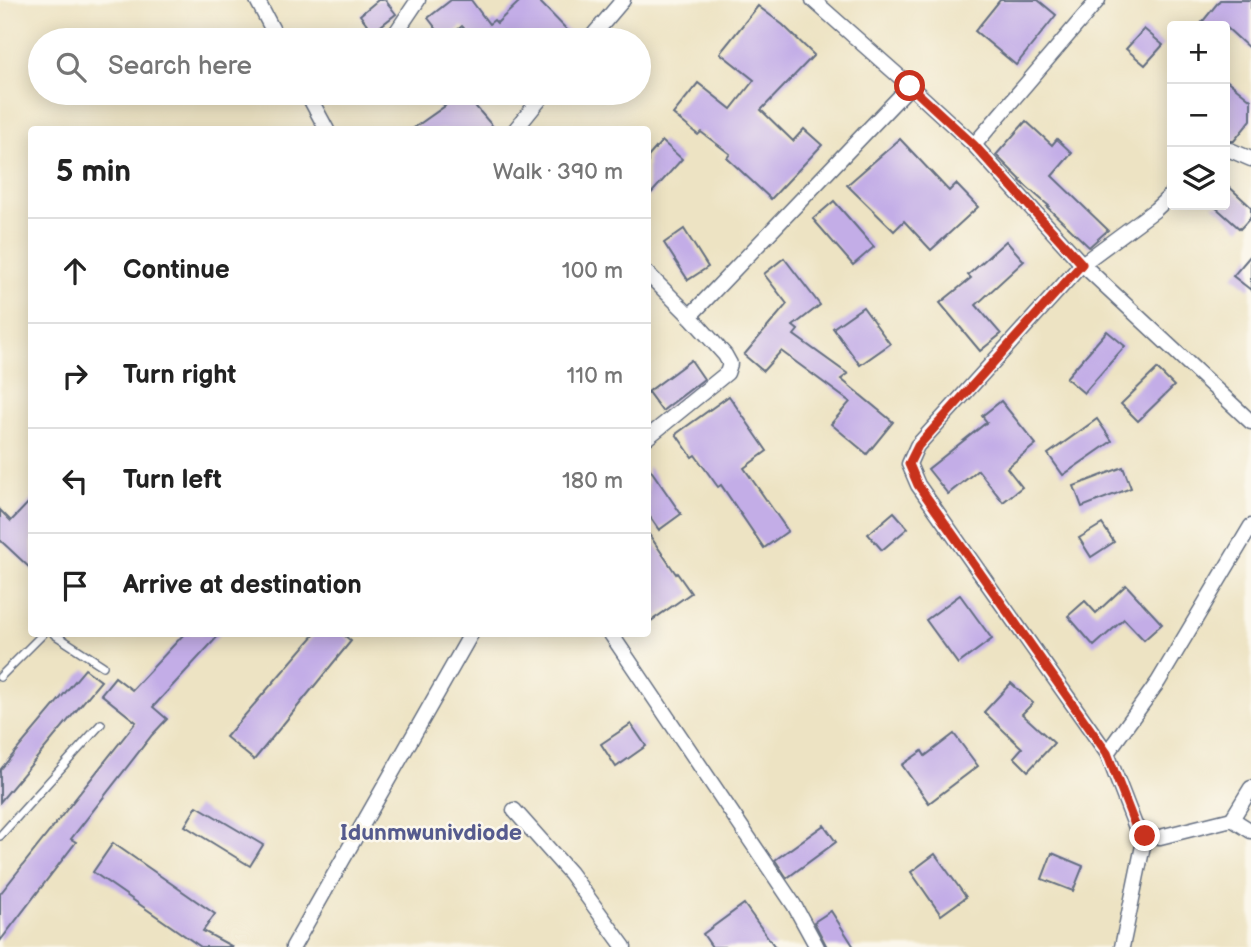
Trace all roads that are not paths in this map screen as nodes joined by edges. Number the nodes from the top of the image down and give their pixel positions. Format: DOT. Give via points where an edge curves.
graph roads {
  1 [pos="257,0"];
  2 [pos="418,0"];
  3 [pos="623,0"];
  4 [pos="813,0"];
  5 [pos="1098,0"];
  6 [pos="272,28"];
  7 [pos="399,28"];
  8 [pos="599,28"];
  9 [pos="910,86"];
  10 [pos="315,105"];
  11 [pos="535,105"];
  12 [pos="325,126"];
  13 [pos="518,126"];
  14 [pos="974,145"];
  15 [pos="1230,150"];
  16 [pos="1251,159"];
  17 [pos="1167,199"];
  18 [pos="1082,264"];
  19 [pos="651,277"];
  20 [pos="690,316"];
  21 [pos="1251,422"];
  22 [pos="651,436"];
  23 [pos="1251,526"];
  24 [pos="40,637"];
  25 [pos="59,637"];
  26 [pos="469,637"];
  27 [pos="613,637"];
  28 [pos="103,666"];
  29 [pos="0,677"];
  30 [pos="101,724"];
  31 [pos="1107,753"];
  32 [pos="1251,788"];
  33 [pos="514,810"];
  34 [pos="1232,819"];
  35 [pos="1251,831"];
  36 [pos="0,836"];
  37 [pos="1145,836"];
  38 [pos="293,947"];
  39 [pos="624,947"];
  40 [pos="817,947"];
  41 [pos="1122,947"];
  1 -- 6 [label="street"];
  2 -- 7 [label="street"];
  3 -- 8 [label="street"];
  4 -- 9 [label="street"];
  5 -- 14 [label="street"];
  9 -- 14 [label="street"];
  9 -- 20 [label="street"];
  10 -- 12 [label="street"];
  11 -- 13 [label="street"];
  14 -- 18 [label="street"];
  15 -- 16 [label="street"];
  17 -- 18 [label="street"];
  18 -- 21 [label="street"];
  18 -- 31 [label="street" via="918,446 909,464 918,485"];
  19 -- 20 [label="street"];
  20 -- 22 [label="street" via="730,364 727,373"];
  23 -- 31 [label="street" via="1157,682"];
  24 -- 29 [label="lane"];
  25 -- 28 [label="lane"];
  26 -- 38 [label="street"];
  27 -- 40 [label="street" via="794,905"];
  30 -- 36 [label="lane"];
  31 -- 37 [label="street" via="1135,825"];
  32 -- 34 [label="street"];
  33 -- 39 [label="street" via="570,873"];
  34 -- 35 [label="street"];
  34 -- 37 [label="street" via="1160,837"];
  37 -- 41 [label="street"];
}
